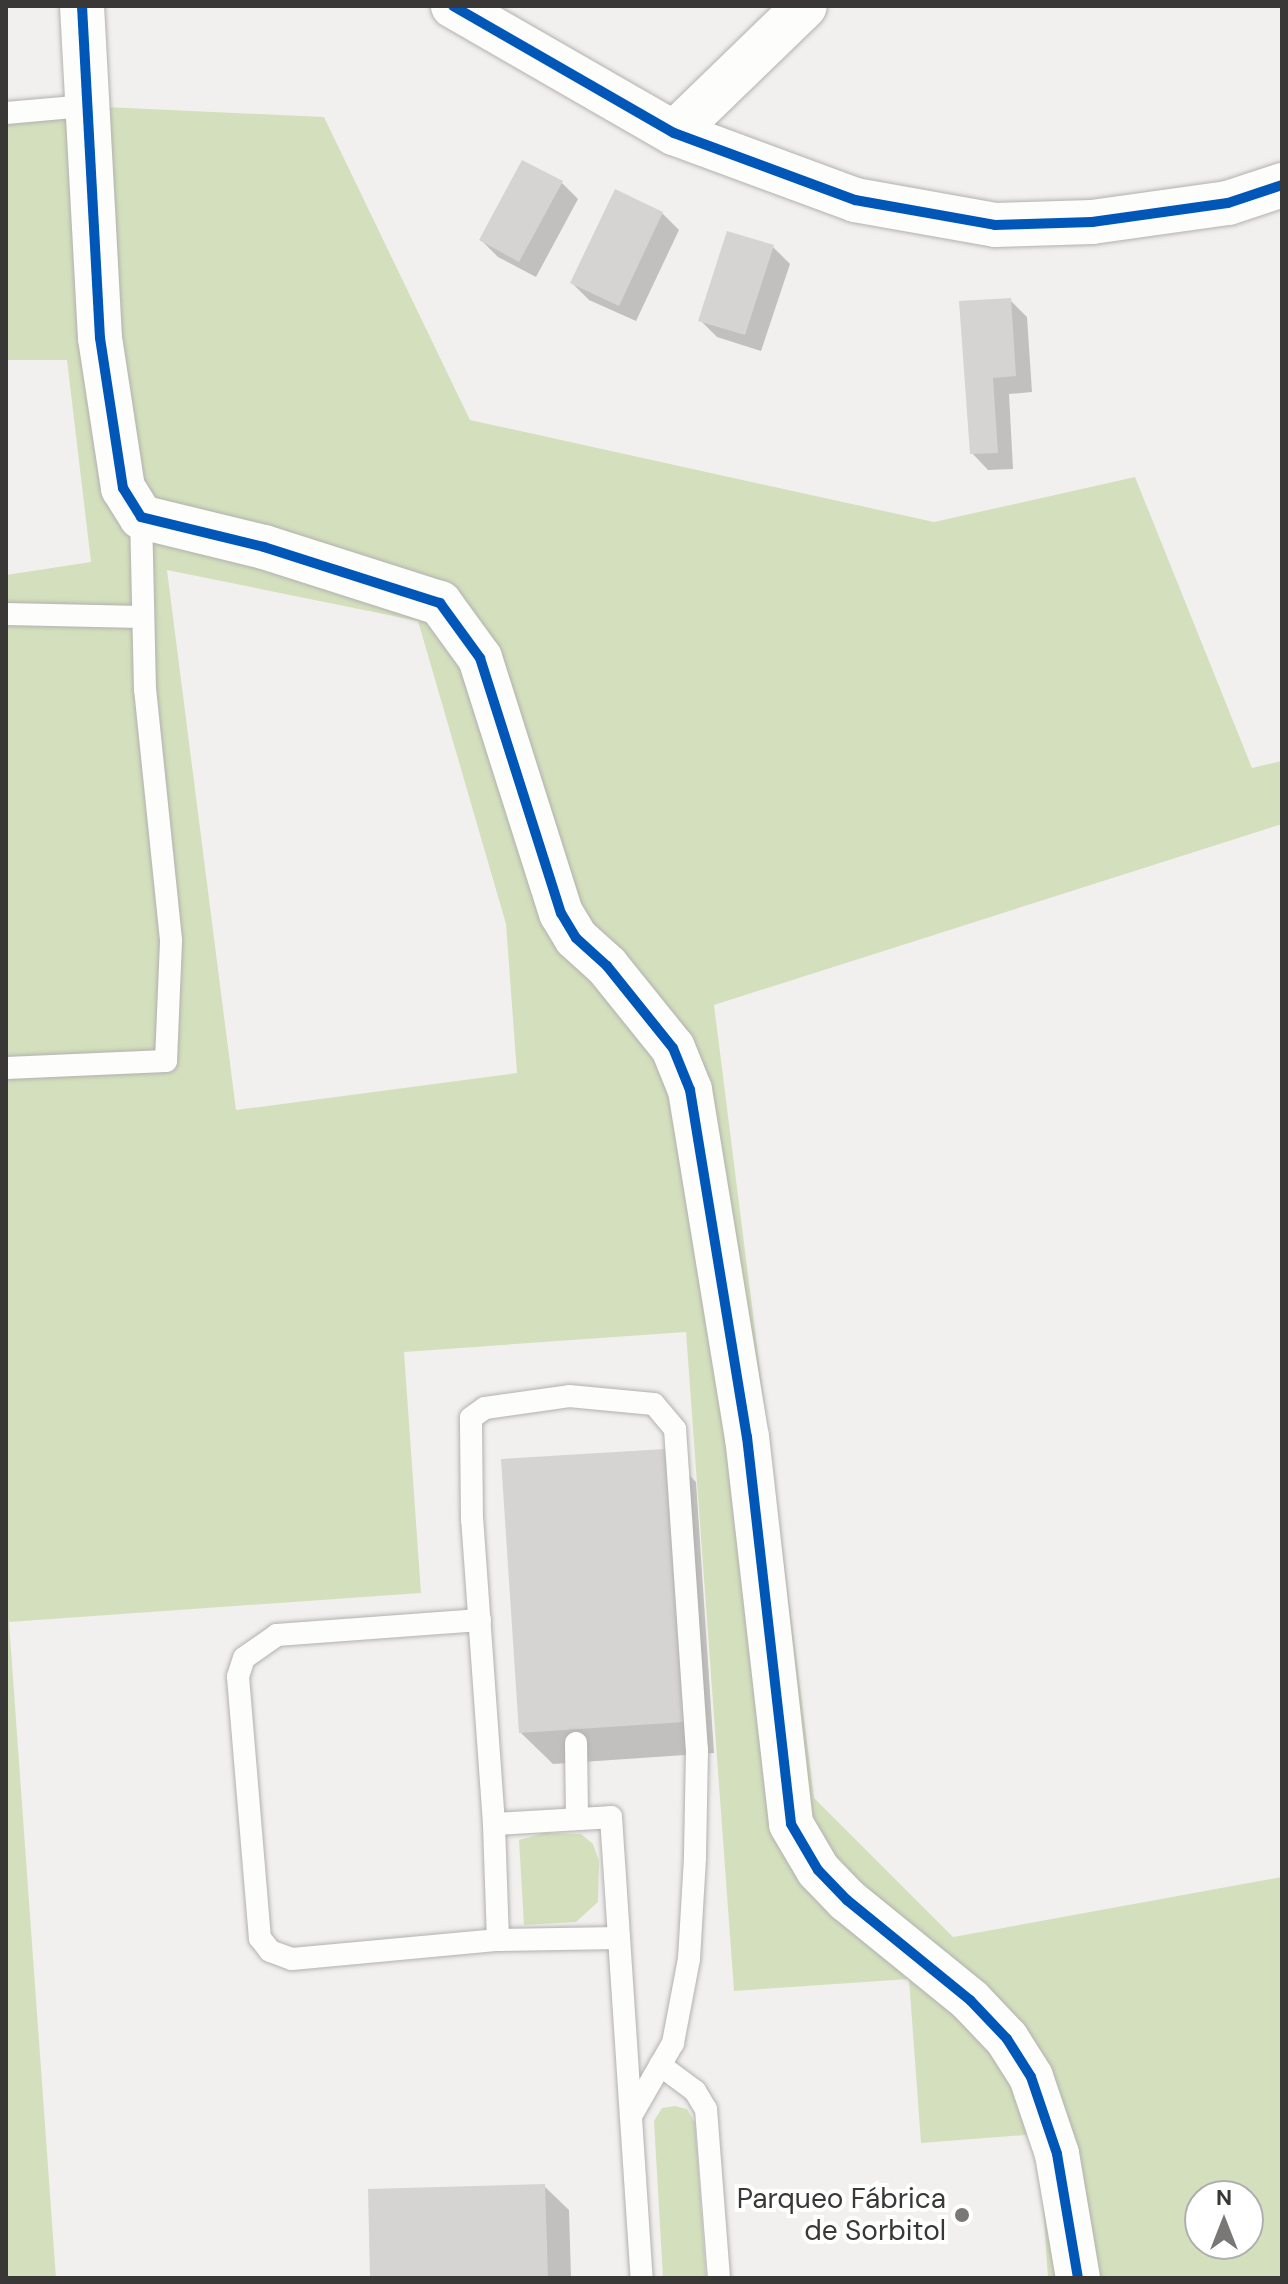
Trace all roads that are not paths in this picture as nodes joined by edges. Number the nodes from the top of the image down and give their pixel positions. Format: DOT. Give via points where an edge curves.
graph roads {
  1 [pos="82,6"];
  2 [pos="453,6"];
  3 [pos="805,6"];
  4 [pos="84,106"];
  5 [pos="6,113"];
  6 [pos="674,133"];
  7 [pos="1282,185"];
  8 [pos="141,517"];
  9 [pos="6,614"];
  10 [pos="142,617"];
  11 [pos="6,1068"];
  12 [pos="480,1620"];
  13 [pos="576,1743"];
  14 [pos="577,1819"];
  15 [pos="494,1824"];
  16 [pos="619,1938"];
  17 [pos="498,1940"];
  18 [pos="660,2065"];
  19 [pos="631,2116"];
  20 [pos="642,2278"];
  21 [pos="719,2278"];
  22 [pos="1078,2278"];
  1 -- 4 [label="street"];
  2 -- 6 [label="street"];
  3 -- 6 [label="street"];
  4 -- 5 [label="lane"];
  4 -- 8 [label="street" via="100,338 123,488"];
  6 -- 7 [label="street" via="855,200 995,225 1092,222 1228,203"];
  8 -- 10 [label="lane"];
  8 -- 22 [label="street" via="264,547 440,603 480,658 561,913 576,938 607,966 673,1048 690,1090 747,1437 791,1824 818,1870 847,1900 970,2000 1007,2039 1031,2077 1057,2154"];
  9 -- 10 [label="lane"];
  10 -- 11 [label="lane" via="171,940 166,1061"];
  12 -- 15 [label="lane"];
  12 -- 17 [label="lane" via="277,1635 244,1658 238,1677 260,1938 270,1951 292,1959"];
  12 -- 18 [label="lane" via="467,1433 471,1418 485,1408 569,1396 630,1398 654,1404 667,1415 675,1429 697,1750 689,1959 673,2043"];
  13 -- 14 [label="lane"];
  14 -- 15 [label="lane"];
  14 -- 16 [label="lane" via="611,1817"];
  15 -- 17 [label="lane"];
  16 -- 17 [label="lane"];
  16 -- 19 [label="lane"];
  18 -- 19 [label="lane"];
  18 -- 21 [label="lane" via="695,2091 706,2109"];
  19 -- 20 [label="lane"];
}
